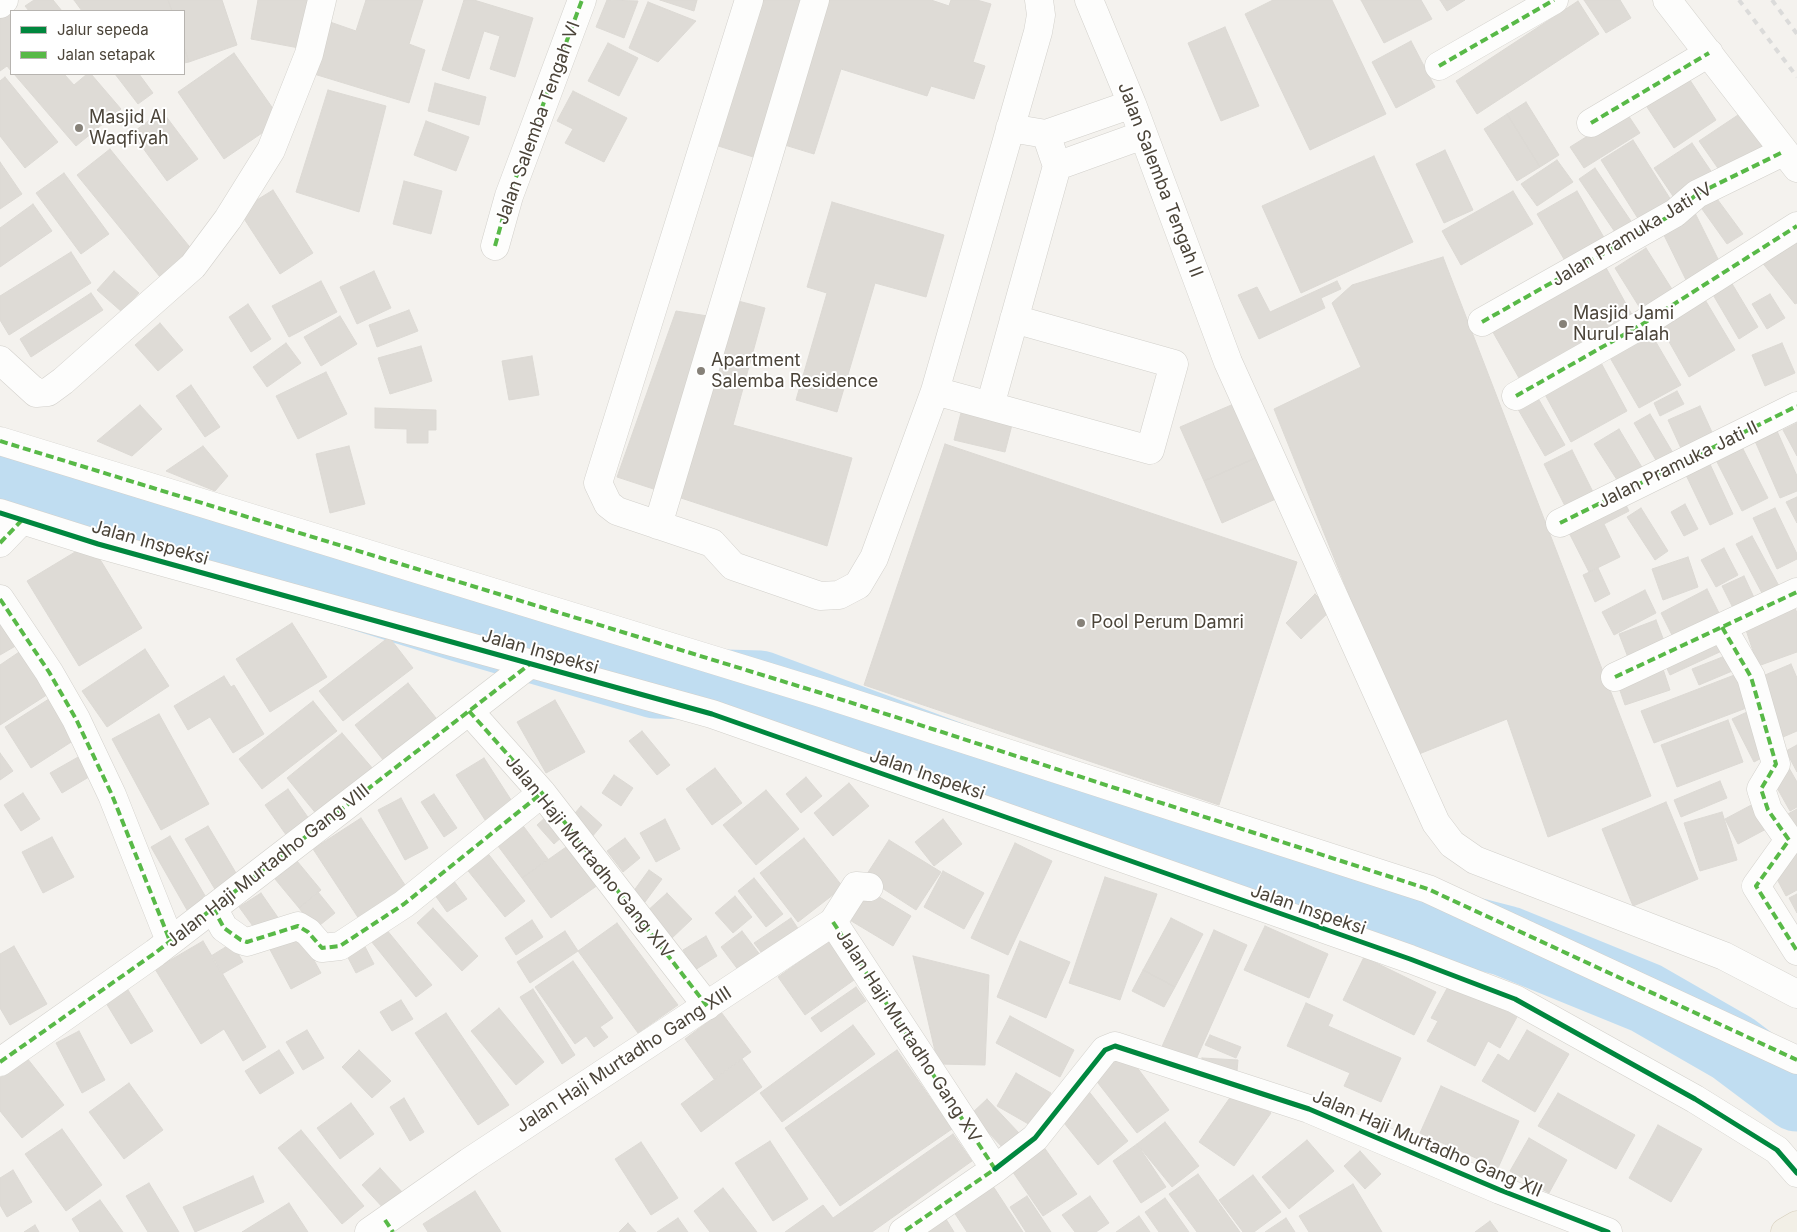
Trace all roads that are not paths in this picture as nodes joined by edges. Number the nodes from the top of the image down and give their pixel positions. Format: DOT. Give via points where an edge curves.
graph roads {
  1 [pos="4,0"];
  2 [pos="322,0"];
  3 [pos="582,0"];
  4 [pos="749,0"];
  5 [pos="815,0"];
  6 [pos="1039,0"];
  7 [pos="1089,0"];
  8 [pos="1554,0"];
  9 [pos="1667,0"];
  10 [pos="0,4"];
  11 [pos="1709,53"];
  12 [pos="1439,66"];
  13 [pos="1132,104"];
  14 [pos="1591,123"];
  15 [pos="1010,128"];
  16 [pos="1046,134"];
  17 [pos="1143,135"];
  18 [pos="1790,160"];
  19 [pos="1057,166"];
  20 [pos="1797,226"];
  21 [pos="495,246"];
  22 [pos="1014,320"];
  23 [pos="1482,322"];
  24 [pos="0,360"];
  25 [pos="935,390"];
  26 [pos="1516,396"];
  27 [pos="990,406"];
  28 [pos="1797,406"];
  29 [pos="0,441"];
  30 [pos="11,517"];
  31 [pos="1560,523"];
  32 [pos="658,525"];
  33 [pos="0,543"];
  34 [pos="1797,592"];
  35 [pos="0,599"];
  36 [pos="1722,627"];
  37 [pos="530,664"];
  38 [pos="1615,677"];
  39 [pos="469,711"];
  40 [pos="542,793"];
  41 [pos="869,887"];
  42 [pos="213,908"];
  43 [pos="833,922"];
  44 [pos="170,941"];
  45 [pos="1797,951"];
  46 [pos="1797,994"];
  47 [pos="707,1006"];
  48 [pos="1797,1060"];
  49 [pos="0,1062"];
  50 [pos="989,1160"];
  51 [pos="1797,1173"];
  52 [pos="1797,1225"];
  53 [pos="382,1228"];
  54 [pos="903,1232"];
  55 [pos="1608,1232"];
  56 [pos="1785,1232"];
  1 -- 10 [label="street"];
  2 -- 24 [label="street" via="309,54 271,150 228,219 193,266 48,392 36,392"];
  3 -- 21 [label="street, Jalan Salemba Tengah VI" via="509,196"];
  4 -- 32 [label="street" via="598,483 608,504 617,511"];
  5 -- 32 [label="street"];
  6 -- 15 [label="street" via="1038,32"];
  7 -- 13 [label="street, Jalan Salemba Tengah II"];
  8 -- 12 [label="street"];
  9 -- 11 [label="street"];
  11 -- 14 [label="street"];
  11 -- 18 [label="street"];
  13 -- 16 [label="street"];
  13 -- 17 [label="street, Jalan Salemba Tengah II"];
  15 -- 16 [label="street"];
  15 -- 25 [label="street"];
  16 -- 19 [label="street"];
  17 -- 19 [label="street"];
  17 -- 46 [label="street, Jalan Salemba Tengah II" via="1228,362 1436,823 1452,844 1475,860 1724,956"];
  18 -- 23 [label="street, Jalan Pramuka Jati IV" via="1697,194 1675,213"];
  19 -- 22 [label="street"];
  20 -- 26 [label="street" via="1641,325"];
  22 -- 27 [label="street"];
  22 -- 27 [label="street" via="1174,364 1156,431 1150,450"];
  25 -- 27 [label="street"];
  25 -- 32 [label="street" via="874,558 858,585 839,595 820,596 733,566 712,543"];
  28 -- 31 [label="street, Jalan Pramuka Jati II"];
  29 -- 48 [label="street" via="821,692 1428,889"];
  30 -- 33 [label="street"];
  30 -- 37 [label="street, Jalan Inspeksi"];
  34 -- 36 [label="street"];
  35 -- 44 [label="street" via="45,665 76,720 112,795"];
  36 -- 38 [label="street"];
  36 -- 45 [label="street" via="1751,677 1776,764 1761,789 1768,810 1789,840 1756,886"];
  37 -- 39 [label="street, Jalan Haji Murtadho Gang VIII"];
  37 -- 51 [label="street, Jalan Inspeksi" via="712,714 1410,959 1515,999 1695,1099 1778,1150"];
  39 -- 40 [label="street, Jalan Haji Murtadho Gang XIV"];
  39 -- 42 [label="street, Jalan Haji Murtadho Gang VIII"];
  40 -- 42 [label="street" via="404,904 340,946 322,948 298,926 247,942 224,928"];
  40 -- 47 [label="street, Jalan Haji Murtadho Gang XIV"];
  41 -- 43 [label="street, Jalan Haji Murtadho Gang XIII" via="856,886"];
  42 -- 44 [label="street, Jalan Haji Murtadho Gang VIII"];
  43 -- 47 [label="street, Jalan Haji Murtadho Gang XIII"];
  43 -- 50 [label="street, Jalan Haji Murtadho Gang XV"];
  44 -- 49 [label="street, Jalan Haji Murtadho Gang VIII"];
  47 -- 53 [label="street, Jalan Haji Murtadho Gang XIII"];
  50 -- 54 [label="street, Jalan Haji Murtadho Gang XII"];
  50 -- 55 [label="street, Jalan Haji Murtadho Gang XII" via="1035,1138 1105,1050 1115,1046 1309,1109"];
  52 -- 56 [label="main road"];
}
